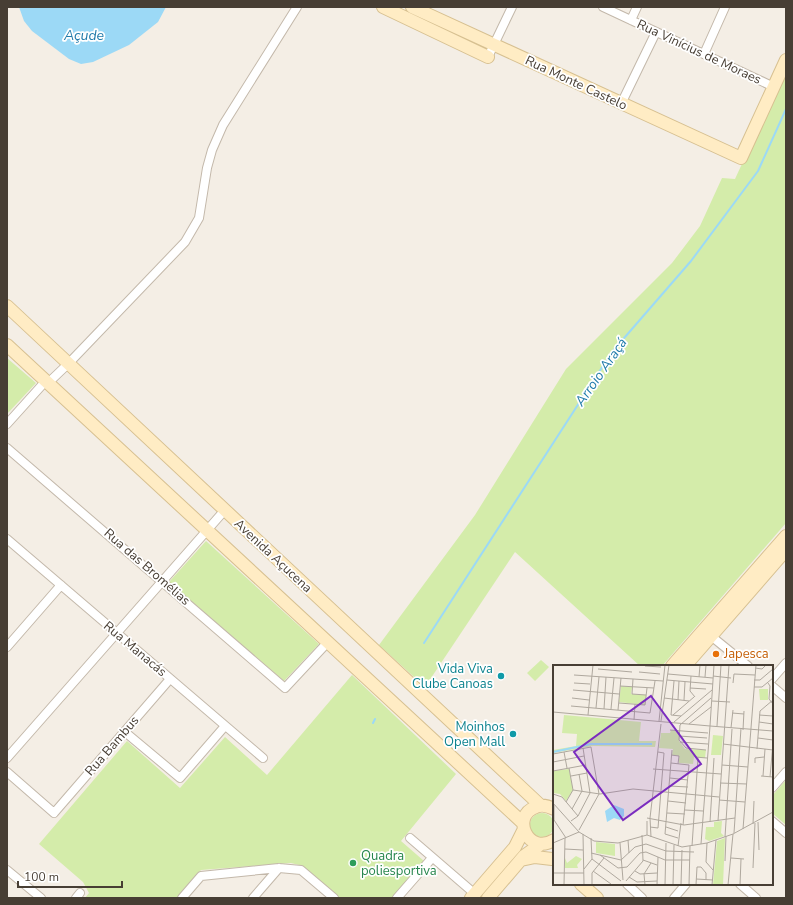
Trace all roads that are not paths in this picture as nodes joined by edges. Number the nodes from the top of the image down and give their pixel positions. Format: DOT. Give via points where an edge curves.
graph roads {
  1 [pos="297,7"];
  2 [pos="383,7"];
  3 [pos="412,7"];
  4 [pos="512,7"];
  5 [pos="603,7"];
  6 [pos="637,7"];
  7 [pos="725,7"];
  8 [pos="631,20"];
  9 [pos="656,32"];
  10 [pos="494,45"];
  11 [pos="704,54"];
  12 [pos="488,57"];
  13 [pos="786,60"];
  14 [pos="774,87"];
  15 [pos="622,104"];
  16 [pos="7,306"];
  17 [pos="7,345"];
  18 [pos="69,363"];
  19 [pos="48,383"];
  20 [pos="7,424"];
  21 [pos="7,448"];
  22 [pos="224,511"];
  23 [pos="207,530"];
  24 [pos="786,536"];
  25 [pos="7,539"];
  26 [pos="786,550"];
  27 [pos="162,580"];
  28 [pos="61,585"];
  29 [pos="116,633"];
  30 [pos="711,636"];
  31 [pos="327,643"];
  32 [pos="7,647"];
  33 [pos="786,663"];
  34 [pos="673,665"];
  35 [pos="686,665"];
  36 [pos="747,665"];
  37 [pos="773,678"];
  38 [pos="170,679"];
  39 [pos="773,687"];
  40 [pos="786,698"];
  41 [pos="225,726"];
  42 [pos="125,732"];
  43 [pos="7,758"];
  44 [pos="263,758"];
  45 [pos="7,772"];
  46 [pos="786,772"];
  47 [pos="773,787"];
  48 [pos="549,805"];
  49 [pos="773,822"];
  50 [pos="523,826"];
  51 [pos="786,833"];
  52 [pos="410,838"];
  53 [pos="547,842"];
  54 [pos="432,858"];
  55 [pos="521,860"];
  56 [pos="553,860"];
  57 [pos="279,868"];
  58 [pos="7,870"];
  59 [pos="582,885"];
  60 [pos="628,885"];
  61 [pos="685,885"];
  62 [pos="741,885"];
  63 [pos="473,896"];
  64 [pos="330,897"];
  65 [pos="41,898"];
  66 [pos="182,898"];
  67 [pos="253,898"];
  68 [pos="397,898"];
  69 [pos="488,898"];
  70 [pos="596,898"];
  71 [pos="642,898"];
  72 [pos="674,898"];
  73 [pos="756,898"];
  1 -- 18 [label="street" via="223,125 212,150 198,218 191,233 178,250"];
  2 -- 12 [label="main road"];
  3 -- 10 [label="main road, Rua Monte Castelo"];
  4 -- 10 [label="street"];
  5 -- 8 [label="street, Rua Vinícius de Moraes"];
  6 -- 8 [label="street"];
  7 -- 11 [label="street"];
  8 -- 9 [label="street, Rua Vinícius de Moraes"];
  9 -- 11 [label="street, Rua Vinícius de Moraes"];
  9 -- 15 [label="street"];
  10 -- 12 [label="street"];
  10 -- 15 [label="main road, Rua Monte Castelo"];
  11 -- 14 [label="street, Rua Vinícius de Moraes"];
  13 -- 14 [label="main road"];
  14 -- 15 [label="main road, Rua Monte Castelo" via="741,158"];
  16 -- 18 [label="main road, Avenida Açucena"];
  17 -- 19 [label="main road, Avenida Açucena"];
  18 -- 19 [label="street"];
  18 -- 22 [label="main road, Avenida Açucena"];
  19 -- 20 [label="street" via="43,384"];
  19 -- 23 [label="main road, Avenida Açucena"];
  21 -- 27 [label="street, Rua das Bromélias"];
  22 -- 23 [label="street"];
  22 -- 48 [label="main road, Avenida Açucena"];
  23 -- 27 [label="street"];
  23 -- 31 [label="main road, Avenida Açucena"];
  24 -- 34 [label="main road"];
  25 -- 28 [label="street, Rua Manacás"];
  26 -- 30 [label="main road"];
  27 -- 29 [label="street"];
  27 -- 31 [label="street, Rua das Bromélias" via="285,688"];
  28 -- 29 [label="street, Rua Manacás"];
  28 -- 32 [label="street"];
  29 -- 38 [label="street, Rua Manacás"];
  29 -- 43 [label="street"];
  30 -- 35 [label="main road"];
  30 -- 36 [label="street"];
  31 -- 50 [label="main road, Avenida Açucena"];
  33 -- 37 [label="street"];
  38 -- 41 [label="street, Rua Manacás"];
  38 -- 42 [label="street, Rua Bambus"];
  39 -- 40 [label="street"];
  41 -- 42 [label="street" via="180,778"];
  41 -- 44 [label="street, Rua Manacás"];
  42 -- 45 [label="street, Rua Bambus" via="54,813"];
  46 -- 47 [label="street"];
  48 -- 50 [label="main road" via="529,811"];
  49 -- 51 [label="street"];
  50 -- 53 [label="main road, Avenida Açucena" via="530,839"];
  50 -- 63 [label="main road" via="515,847"];
  52 -- 54 [label="street"];
  53 -- 55 [label="main road"];
  53 -- 56 [label="main road" via="547,849"];
  54 -- 63 [label="street"];
  54 -- 68 [label="street"];
  55 -- 56 [label="main road" via="535,857"];
  55 -- 69 [label="main road"];
  57 -- 64 [label="street" via="301,870"];
  57 -- 66 [label="street" via="201,876"];
  57 -- 67 [label="street"];
  58 -- 65 [label="street"];
  59 -- 70 [label="main road"];
  60 -- 71 [label="street"];
  61 -- 72 [label="street"];
  62 -- 73 [label="street"];
}
